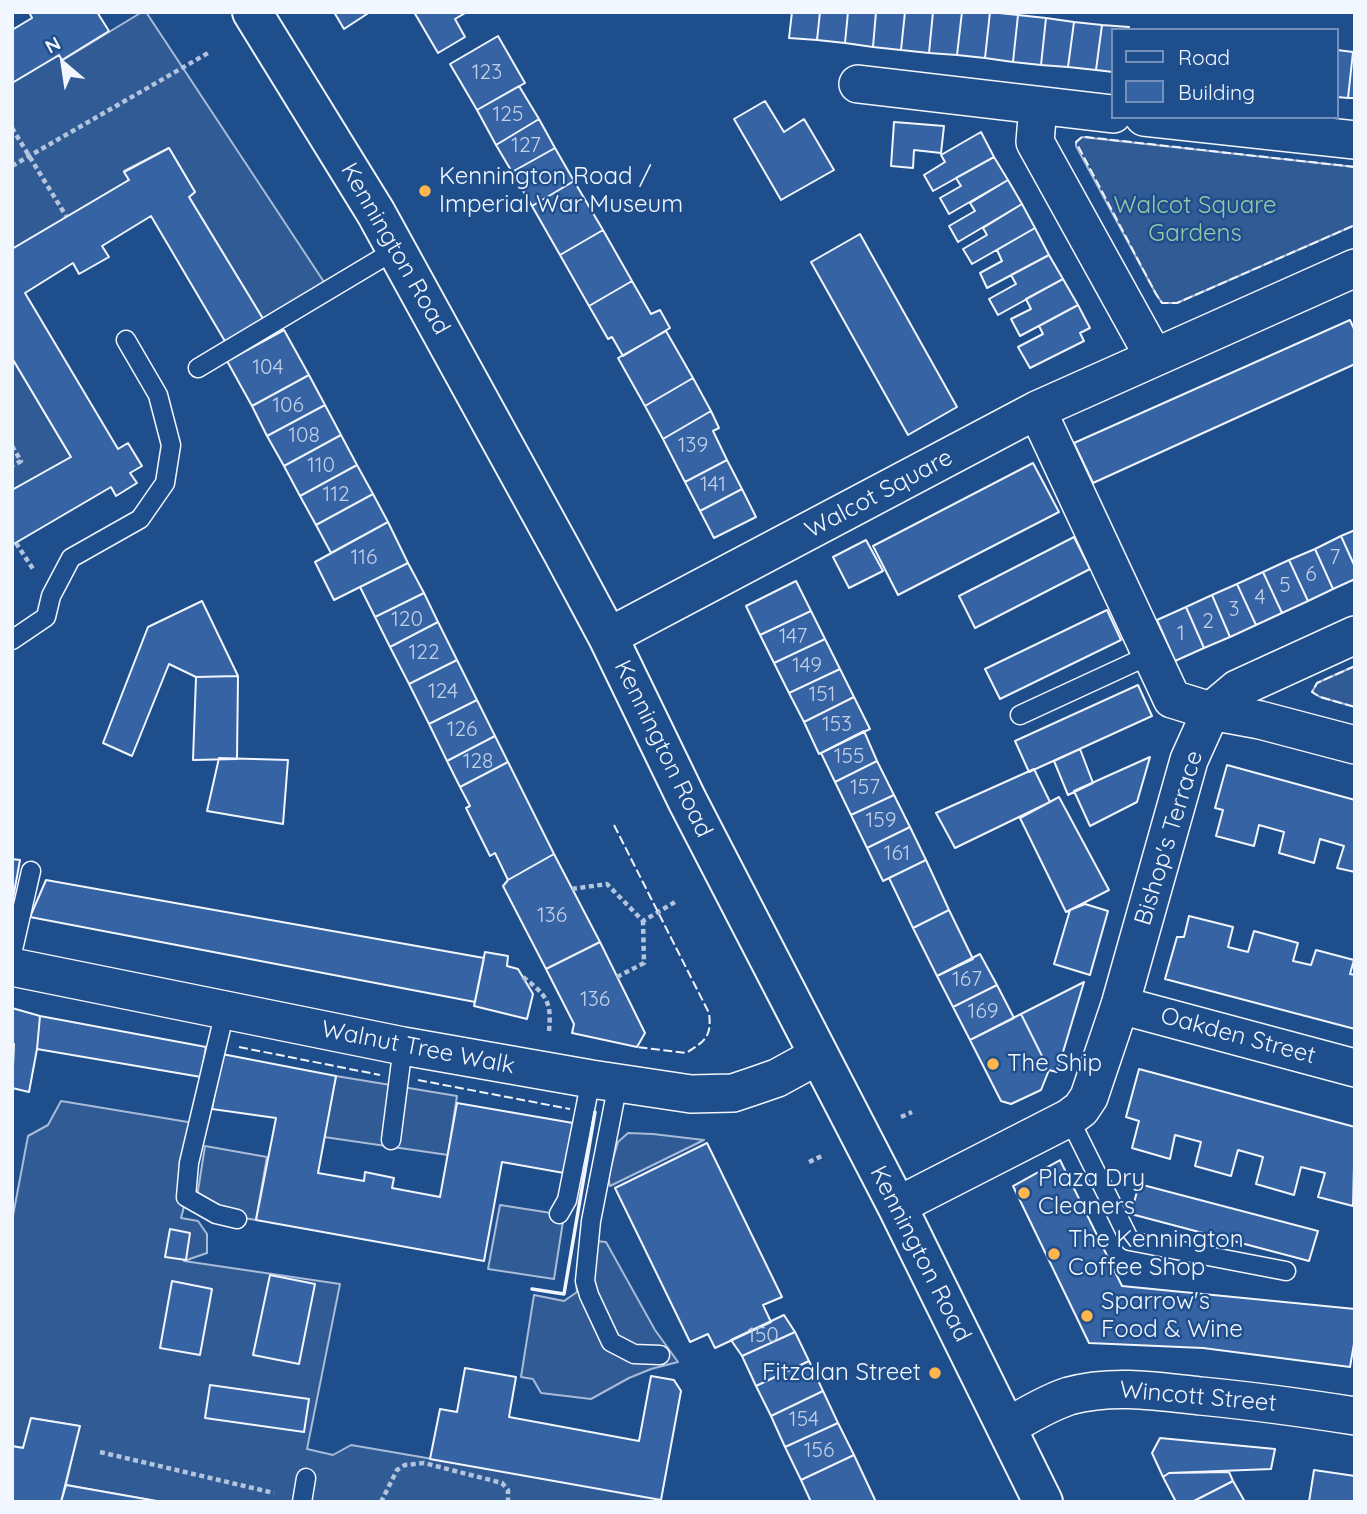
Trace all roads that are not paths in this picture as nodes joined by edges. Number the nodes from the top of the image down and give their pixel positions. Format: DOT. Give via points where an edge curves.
graph roads {
  1 [pos="252,12"];
  2 [pos="858,85"];
  3 [pos="1038,106"];
  4 [pos="1112,114"];
  5 [pos="1163,119"];
  6 [pos="1355,139"];
  7 [pos="397,249"];
  8 [pos="1355,268"];
  9 [pos="126,340"];
  10 [pos="1154,357"];
  11 [pos="198,369"];
  12 [pos="1037,410"];
  13 [pos="1355,635"];
  14 [pos="608,637"];
  15 [pos="12,640"];
  16 [pos="1152,654"];
  17 [pos="1211,711"];
  18 [pos="1020,715"];
  19 [pos="1355,746"];
  20 [pos="31,871"];
  21 [pos="12,954"];
  22 [pos="12,967"];
  23 [pos="1121,1005"];
  24 [pos="225,1011"];
  25 [pos="403,1046"];
  26 [pos="820,1055"];
  27 [pos="1355,1068"];
  28 [pos="604,1081"];
  29 [pos="1069,1118"];
  30 [pos="391,1140"];
  31 [pos="897,1206"];
  32 [pos="559,1214"];
  33 [pos="237,1219"];
  34 [pos="1286,1271"];
  35 [pos="660,1354"];
  36 [pos="1355,1416"];
  37 [pos="1007,1427"];
  38 [pos="306,1478"];
  39 [pos="302,1501"];
  40 [pos="1043,1502"];
  1 -- 7 [label="main road, Kennington Road"];
  2 -- 3 [label="street"];
  3 -- 4 [label="street"];
  3 -- 10 [label="street" via="1035,142"];
  5 -- 6 [label="street"];
  7 -- 11 [label="lane"];
  7 -- 14 [label="main road, Kennington Road"];
  8 -- 10 [label="street, Walcot Square"];
  9 -- 15 [label="lane" via="158,395 171,445 165,483 140,519 72,558 51,596 46,617"];
  10 -- 12 [label="street, Walcot Square"];
  12 -- 14 [label="street, Walcot Square"];
  12 -- 16 [label="street"];
  13 -- 17 [label="street" via="1237,689"];
  14 -- 26 [label="main road, Kennington Road"];
  16 -- 17 [label="street" via="1172,699"];
  16 -- 18 [label="lane"];
  17 -- 19 [label="street"];
  17 -- 23 [label="street, Bishop's Terrace" via="1189,760"];
  20 -- 21 [label="lane"];
  22 -- 24 [label="street, Walnut Tree Walk"];
  23 -- 27 [label="street, Oakden Street"];
  23 -- 29 [label="street, Bishop's Terrace" via="1089,1097"];
  24 -- 25 [label="street, Walnut Tree Walk"];
  24 -- 33 [label="lane" via="189,1163 186,1197 216,1214"];
  25 -- 28 [label="street, Walnut Tree Walk"];
  25 -- 30 [label="lane"];
  26 -- 28 [label="street, Walnut Tree Walk" via="777,1078 733,1093 691,1094"];
  26 -- 31 [label="main road, Kennington Road"];
  28 -- 32 [label="lane"];
  28 -- 35 [label="lane" via="585,1281 611,1342 634,1354"];
  29 -- 31 [label="street, Bishop's Terrace"];
  29 -- 34 [label="lane" via="1130,1241"];
  31 -- 37 [label="main road, Kennington Road"];
  36 -- 37 [label="street, Wincott Street" via="1280,1404 1108,1389 1054,1401"];
  37 -- 40 [label="main road, Kennington Road"];
  38 -- 39 [label="lane"];
}
